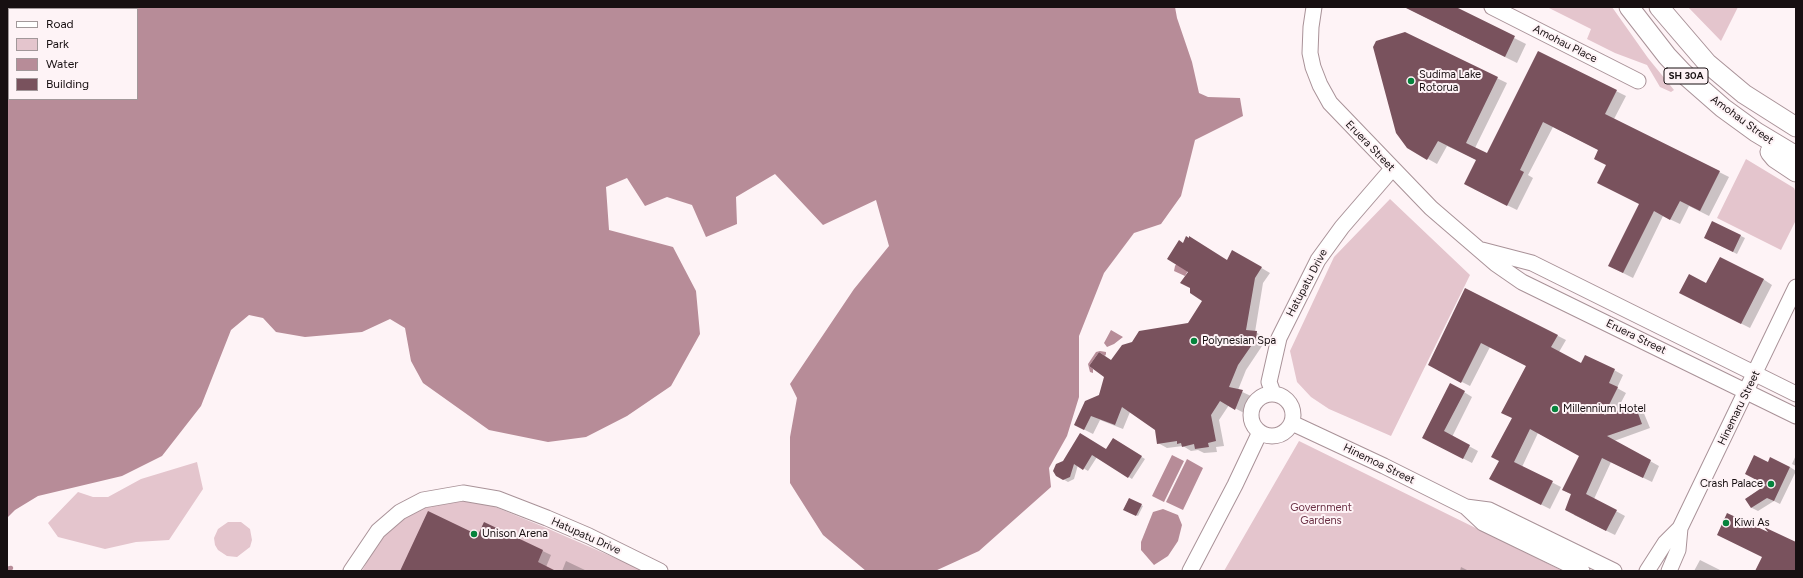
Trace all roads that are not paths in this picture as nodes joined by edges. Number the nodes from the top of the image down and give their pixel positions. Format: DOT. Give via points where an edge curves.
graph roads {
  1 [pos="1314,7"];
  2 [pos="1492,7"];
  3 [pos="1628,7"];
  4 [pos="1659,7"];
  5 [pos="1638,81"];
  6 [pos="1796,128"];
  7 [pos="1756,132"];
  8 [pos="1796,156"];
  9 [pos="1392,169"];
  10 [pos="1796,172"];
  11 [pos="1481,250"];
  12 [pos="1796,288"];
  13 [pos="1755,374"];
  14 [pos="1747,391"];
  15 [pos="1273,393"];
  16 [pos="1796,394"];
  17 [pos="1796,416"];
  18 [pos="1292,423"];
  19 [pos="1260,432"];
  20 [pos="1466,507"];
  21 [pos="1680,528"];
  22 [pos="351,571"];
  23 [pos="660,571"];
  24 [pos="1190,571"];
  25 [pos="1582,571"];
  26 [pos="1614,571"];
  27 [pos="1647,571"];
  28 [pos="1670,571"];
  1 -- 9 [label="street, Eruera Street" via="1310,53 1320,85 1340,114"];
  2 -- 5 [label="street, Amohau Place"];
  3 -- 7 [label="main road, Amohau Street / SH 30A" via="1683,73 1723,108"];
  4 -- 6 [label="main road, Amohau Street / SH 30A" via="1712,67 1744,94"];
  7 -- 8 [label="main road, Amohau Street / SH 30A"];
  7 -- 10 [label="main road" via="1775,158"];
  9 -- 11 [label="street, Eruera Street" via="1431,208"];
  9 -- 15 [label="street, Hatupatu Drive" via="1346,222 1318,260 1280,338 1269,382"];
  11 -- 13 [label="street, Eruera Street" via="1532,263"];
  11 -- 14 [label="street, Eruera Street" via="1522,282"];
  12 -- 13 [label="street, Hinemaru Street"];
  13 -- 14 [label="street, Hinemaru Street"];
  13 -- 16 [label="street, Eruera Street"];
  14 -- 17 [label="street, Eruera Street"];
  14 -- 21 [label="street, Hinemaru Street"];
  15 -- 18 [label="street" via="1282,396 1291,405"];
  15 -- 19 [label="street" via="1262,396 1253,406 1252,420"];
  18 -- 19 [label="street" via="1278,435 1265,435"];
  18 -- 20 [label="street, Hinemoa Street"];
  19 -- 24 [label="street"];
  20 -- 25 [label="street, Hinemoa Street" via="1483,523"];
  20 -- 26 [label="street, Hinemoa Street" via="1489,510"];
  21 -- 27 [label="street, Hinemaru Street" via="1665,543"];
  21 -- 28 [label="street, Hinemaru Street" via="1678,550"];
  22 -- 23 [label="street, Hatupatu Drive" via="378,531 400,512 423,500 463,493 498,499 589,536"];
}
